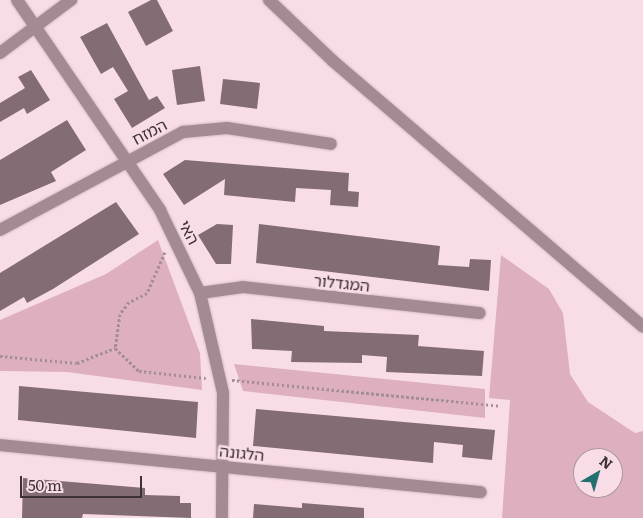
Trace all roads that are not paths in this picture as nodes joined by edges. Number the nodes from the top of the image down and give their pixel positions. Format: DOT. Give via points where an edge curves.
graph roads {
  1 [pos="17,0"];
  2 [pos="71,0"];
  3 [pos="269,0"];
  4 [pos="36,27"];
  5 [pos="0,53"];
  6 [pos="330,144"];
  7 [pos="128,161"];
  8 [pos="0,230"];
  9 [pos="200,293"];
  10 [pos="480,313"];
  11 [pos="643,327"];
  12 [pos="0,445"];
  13 [pos="224,467"];
  14 [pos="482,492"];
  15 [pos="222,518"];
  1 -- 4 [label="street, האי"];
  2 -- 4 [label="street"];
  3 -- 11 [label="street" via="333,61"];
  4 -- 5 [label="street"];
  4 -- 7 [label="street, האי"];
  6 -- 7 [label="street, המזח" via="204,127 160,141"];
  7 -- 8 [label="street, המזח"];
  7 -- 9 [label="street, האי" via="172,232"];
  9 -- 10 [label="street, המגדלור" via="243,287"];
  9 -- 13 [label="street, האי" via="221,379"];
  12 -- 13 [label="street, הלגונה"];
  13 -- 14 [label="street, הלגונה"];
  13 -- 15 [label="street, האי"];
}
